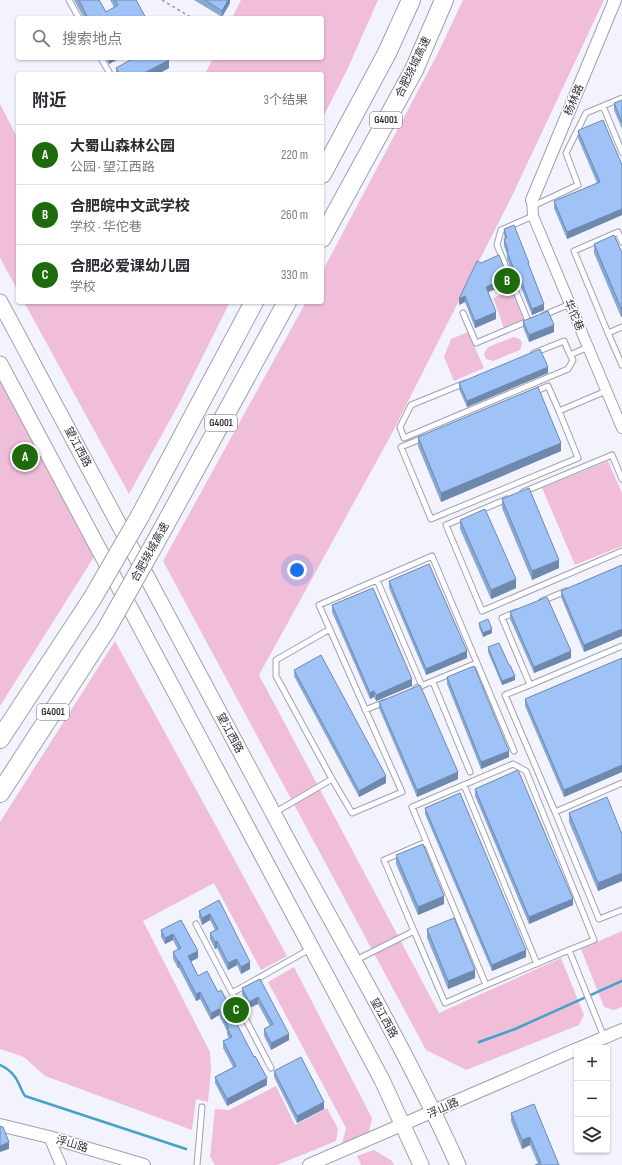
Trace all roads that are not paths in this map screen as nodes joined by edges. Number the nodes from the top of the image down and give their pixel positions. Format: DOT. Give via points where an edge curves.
graph roads {
  1 [pos="69,0"];
  2 [pos="411,0"];
  3 [pos="444,0"];
  4 [pos="616,0"];
  5 [pos="78,16"];
  6 [pos="102,60"];
  7 [pos="109,72"];
  8 [pos="622,98"];
  9 [pos="603,106"];
  10 [pos="622,152"];
  11 [pos="324,170"];
  12 [pos="533,207"];
  13 [pos="324,234"];
  14 [pos="622,242"];
  15 [pos="0,302"];
  16 [pos="253,304"];
  17 [pos="286,304"];
  18 [pos="570,304"];
  19 [pos="463,313"];
  20 [pos="528,321"];
  21 [pos="622,327"];
  22 [pos="608,333"];
  23 [pos="588,347"];
  24 [pos="570,355"];
  25 [pos="528,356"];
  26 [pos="0,364"];
  27 [pos="622,365"];
  28 [pos="470,380"];
  29 [pos="606,391"];
  30 [pos="526,395"];
  31 [pos="559,411"];
  32 [pos="622,428"];
  33 [pos="431,435"];
  34 [pos="622,479"];
  35 [pos="518,494"];
  36 [pos="511,498"];
  37 [pos="622,551"];
  38 [pos="377,580"];
  39 [pos="573,588"];
  40 [pos="537,603"];
  41 [pos="523,609"];
  42 [pos="330,629"];
  43 [pos="622,646"];
  44 [pos="477,663"];
  45 [pos="433,682"];
  46 [pos="530,684"];
  47 [pos="422,686"];
  48 [pos="408,692"];
  49 [pos="394,698"];
  50 [pos="365,710"];
  51 [pos="0,739"];
  52 [pos="514,751"];
  53 [pos="470,772"];
  54 [pos="332,779"];
  55 [pos="622,783"];
  56 [pos="464,785"];
  57 [pos="0,793"];
  58 [pos="555,812"];
  59 [pos="273,813"];
  60 [pos="426,842"];
  61 [pos="622,910"];
  62 [pos="196,924"];
  63 [pos="414,930"];
  64 [pos="311,948"];
  65 [pos="569,950"];
  66 [pos="353,962"];
  67 [pos="537,964"];
  68 [pos="486,985"];
  69 [pos="232,993"];
  70 [pos="622,1030"];
  71 [pos="604,1037"];
  72 [pos="587,1045"];
  73 [pos="574,1050"];
  74 [pos="271,1068"];
  75 [pos="202,1107"];
  76 [pos="434,1112"];
  77 [pos="0,1125"];
  78 [pos="403,1125"];
  79 [pos="49,1137"];
  80 [pos="61,1165"];
  81 [pos="144,1165"];
  82 [pos="196,1165"];
  83 [pos="309,1165"];
  84 [pos="421,1165"];
  85 [pos="458,1165"];
  1 -- 5 [label="lane"];
  2 -- 11 [label="highway, G4001" via="387,53"];
  3 -- 13 [label="highway, 合肥绕城高速 / G4001" via="414,70"];
  4 -- 12 [label="street, 杨林路"];
  6 -- 7 [label="lane"];
  8 -- 9 [label="lane"];
  9 -- 10 [label="lane"];
  9 -- 12 [label="lane" via="586,113 566,153 578,185"];
  12 -- 18 [label="street, 华佗巷"];
  12 -- 20 [label="lane" via="501,230 497,245"];
  14 -- 22 [label="lane" via="618,232 574,251"];
  15 -- 59 [label="main road, 望江西路"];
  16 -- 51 [label="highway, G4001, bridge" via="140,516 92,599"];
  17 -- 57 [label="highway, 合肥绕城高速 / G4001, bridge" via="106,630"];
  18 -- 20 [label="lane"];
  18 -- 23 [label="street, 华佗巷"];
  19 -- 20 [label="lane" via="476,343"];
  21 -- 22 [label="lane"];
  22 -- 27 [label="lane"];
  23 -- 24 [label="lane"];
  23 -- 29 [label="street, 华佗巷"];
  24 -- 25 [label="lane" via="564,341"];
  24 -- 28 [label="lane" via="573,360 568,368 404,438 400,427 411,405"];
  26 -- 64 [label="main road"];
  29 -- 31 [label="lane"];
  29 -- 32 [label="street, 华佗巷"];
  30 -- 31 [label="lane" via="548,386"];
  31 -- 33 [label="lane" via="578,458 431,519 401,447"];
  34 -- 35 [label="lane" via="612,455"];
  36 -- 37 [label="lane" via="446,525 482,611"];
  38 -- 42 [label="lane" via="320,605"];
  38 -- 44 [label="lane" via="432,556"];
  38 -- 47 [label="lane"];
  39 -- 40 [label="lane"];
  41 -- 46 [label="lane" via="502,618"];
  42 -- 50 [label="lane"];
  42 -- 54 [label="lane" via="276,660 276,676"];
  43 -- 46 [label="lane"];
  44 -- 45 [label="lane"];
  44 -- 52 [label="lane"];
  45 -- 47 [label="lane"];
  45 -- 53 [label="lane"];
  46 -- 58 [label="lane" via="505,695"];
  47 -- 48 [label="lane"];
  49 -- 50 [label="lane"];
  50 -- 54 [label="lane" via="402,792 352,813"];
  54 -- 59 [label="lane"];
  55 -- 58 [label="lane"];
  56 -- 60 [label="lane" via="412,807"];
  56 -- 65 [label="lane" via="513,764 526,771 594,940"];
  56 -- 67 [label="lane"];
  58 -- 61 [label="lane" via="599,919"];
  59 -- 66 [label="main road, 望江西路"];
  60 -- 63 [label="lane" via="384,860"];
  60 -- 68 [label="lane"];
  62 -- 69 [label="lane"];
  63 -- 66 [label="lane"];
  63 -- 68 [label="lane" via="445,1003"];
  64 -- 69 [label="lane"];
  64 -- 78 [label="main road" via="382,1080"];
  65 -- 67 [label="lane"];
  65 -- 71 [label="lane"];
  66 -- 76 [label="main road, 望江西路"];
  67 -- 68 [label="lane"];
  69 -- 74 [label="lane"];
  70 -- 71 [label="street"];
  71 -- 72 [label="street"];
  73 -- 76 [label="street, 浮山路"];
  75 -- 82 [label="lane"];
  76 -- 78 [label="street, 浮山路"];
  76 -- 85 [label="main road, 望江西路"];
  77 -- 79 [label="street, 浮山路"];
  78 -- 83 [label="street, 浮山路"];
  78 -- 84 [label="main road"];
  79 -- 80 [label="street"];
  79 -- 81 [label="street, 浮山路"];
}
